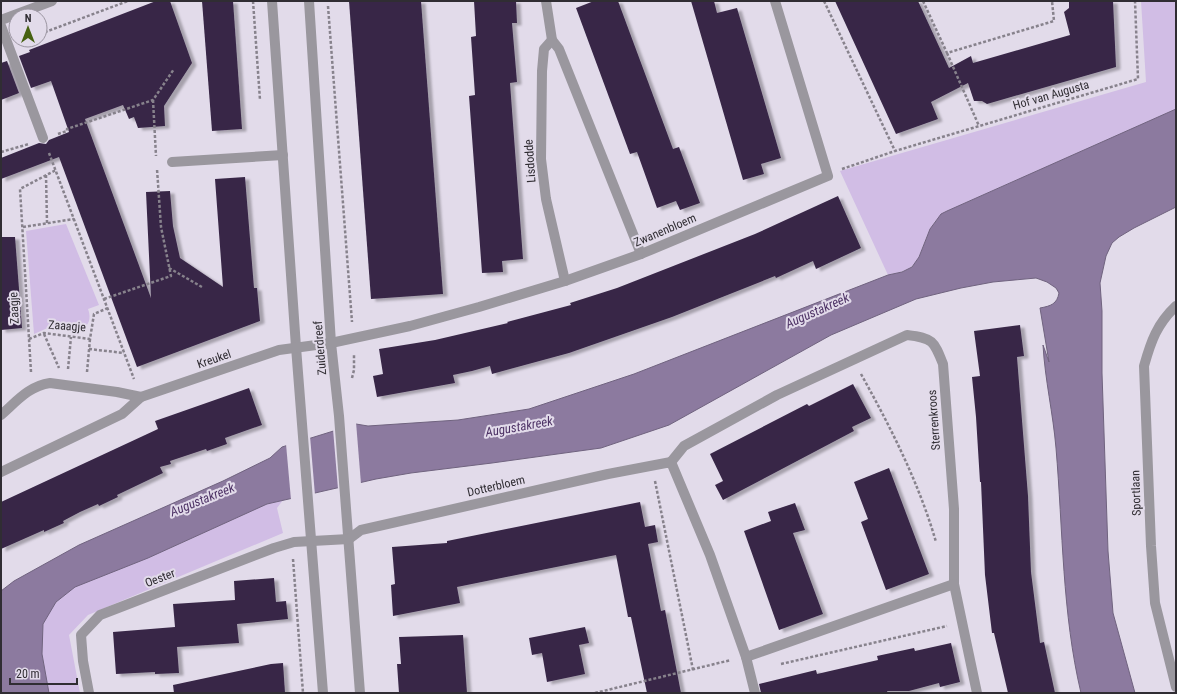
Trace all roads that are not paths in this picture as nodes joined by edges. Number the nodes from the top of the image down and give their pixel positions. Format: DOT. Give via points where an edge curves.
graph roads {
  1 [pos="52,1"];
  2 [pos="272,1"];
  3 [pos="309,1"];
  4 [pos="546,1"];
  5 [pos="775,1"];
  6 [pos="1,20"];
  7 [pos="1,26"];
  8 [pos="552,40"];
  9 [pos="43,139"];
  10 [pos="283,155"];
  11 [pos="172,162"];
  12 [pos="641,254"];
  13 [pos="564,281"];
  14 [pos="1176,306"];
  15 [pos="332,342"];
  16 [pos="296,347"];
  17 [pos="141,397"];
  18 [pos="1,415"];
  19 [pos="671,462"];
  20 [pos="1,472"];
  21 [pos="349,539"];
  22 [pos="312,541"];
  23 [pos="954,584"];
  24 [pos="746,657"];
  25 [pos="1176,687"];
  26 [pos="90,693"];
  27 [pos="323,693"];
  28 [pos="360,693"];
  29 [pos="755,693"];
  30 [pos="977,693"];
  1 -- 6 [label="street"];
  2 -- 10 [label="street, Zuiderdreef"];
  3 -- 15 [label="street, Zuiderdreef"];
  4 -- 8 [label="street"];
  5 -- 12 [label="street, Zwanenbloem" via="828,176"];
  7 -- 9 [label="street"];
  8 -- 12 [label="street" via="566,64"];
  8 -- 13 [label="street, Lisdodde" via="544,49 541,158 546,199"];
  10 -- 11 [label="street"];
  10 -- 16 [label="street, Zuiderdreef"];
  12 -- 13 [label="street, Zwanenbloem"];
  13 -- 15 [label="street, Zwanenbloem" via="410,326"];
  14 -- 25 [label="street, Sportlaan" via="1160,324 1150,343 1144,366 1155,603"];
  15 -- 16 [label="street, Kreukel"];
  15 -- 21 [label="street, Zuiderdreef"];
  16 -- 17 [label="street, Kreukel" via="279,350"];
  16 -- 22 [label="street, Zuiderdreef"];
  17 -- 18 [label="street, Kreukel" via="66,385 40,384"];
  17 -- 20 [label="street, Kreukel" via="122,414"];
  19 -- 21 [label="street, Dotterbloem" via="361,530"];
  19 -- 23 [label="street, Sterrenkroos" via="684,446 777,395 907,335 922,336 935,344 943,364 954,509"];
  19 -- 24 [label="street" via="710,555"];
  21 -- 22 [label="street"];
  21 -- 28 [label="street, Zuiderdreef"];
  22 -- 26 [label="street, Oester" via="294,542 274,548 100,615 81,635 83,661"];
  22 -- 27 [label="street, Zuiderdreef"];
  23 -- 24 [label="street"];
  23 -- 30 [label="street, Sterrenkroos"];
  24 -- 29 [label="street"];
}
